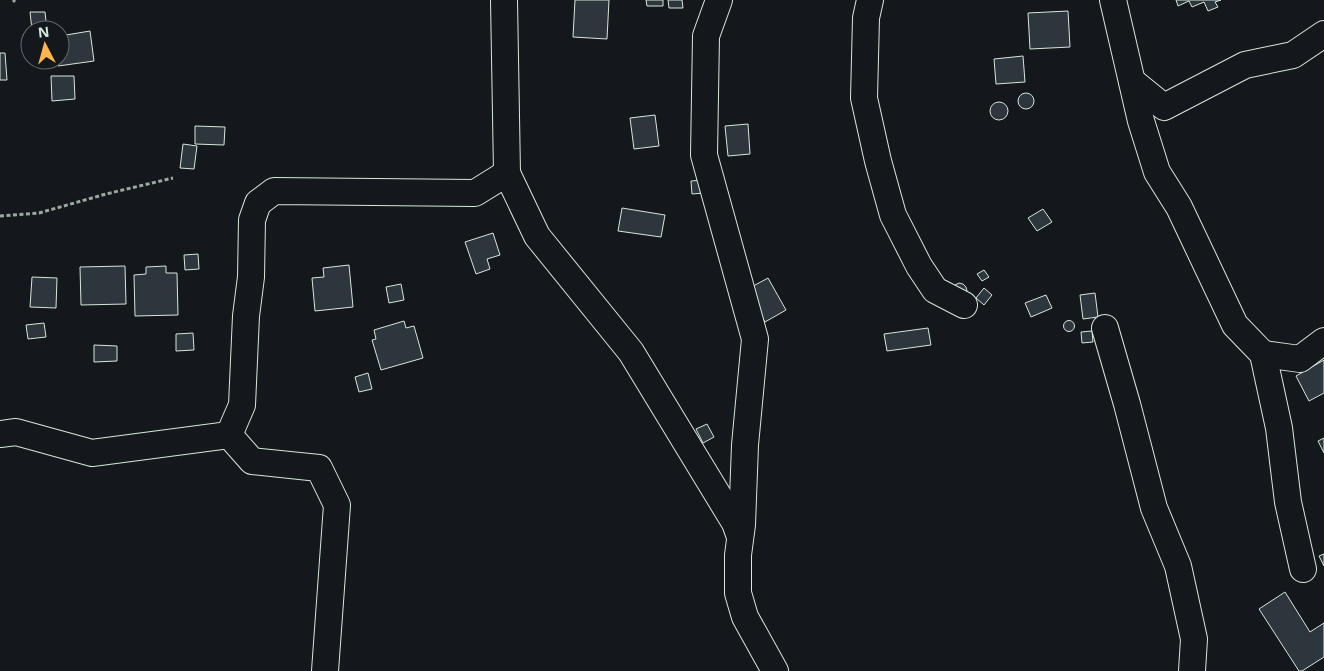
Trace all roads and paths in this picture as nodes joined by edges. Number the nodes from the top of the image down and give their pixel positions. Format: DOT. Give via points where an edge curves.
graph roads {
  1 [pos="504,0"];
  2 [pos="719,0"];
  3 [pos="870,0"];
  4 [pos="1113,0"];
  5 [pos="1324,34"];
  6 [pos="1132,81"];
  7 [pos="507,173"];
  8 [pos="173,178"];
  9 [pos="0,216"];
  10 [pos="964,305"];
  11 [pos="1105,328"];
  12 [pos="1324,341"];
  13 [pos="1263,354"];
  14 [pos="0,434"];
  15 [pos="229,435"];
  16 [pos="740,538"];
  17 [pos="1303,568"];
  18 [pos="325,671"];
  19 [pos="775,671"];
  20 [pos="1192,671"];
  1 -- 7 [label="street"];
  2 -- 16 [label="street" via="706,36 704,155 755,340 744,445"];
  3 -- 10 [label="street" via="866,18 864,98 893,215 935,290"];
  4 -- 6 [label="street"];
  5 -- 6 [label="street" via="1293,55 1245,65 1164,107"];
  6 -- 13 [label="street" via="1157,172 1179,207 1235,325"];
  7 -- 15 [label="street" via="475,193 274,191 258,203 252,220 242,405"];
  7 -- 16 [label="street" via="537,236 631,352 736,523"];
  8 -- 9 [label="path" via="39,213"];
  11 -- 20 [label="street" via="1154,508 1178,566 1194,639"];
  12 -- 13 [label="street" via="1300,358"];
  13 -- 17 [label="street" via="1279,428 1288,502"];
  14 -- 15 [label="street" via="16,432 92,453"];
  15 -- 18 [label="street" via="252,461 319,468 337,505"];
  16 -- 19 [label="street" via="737,578 741,606"];
}
